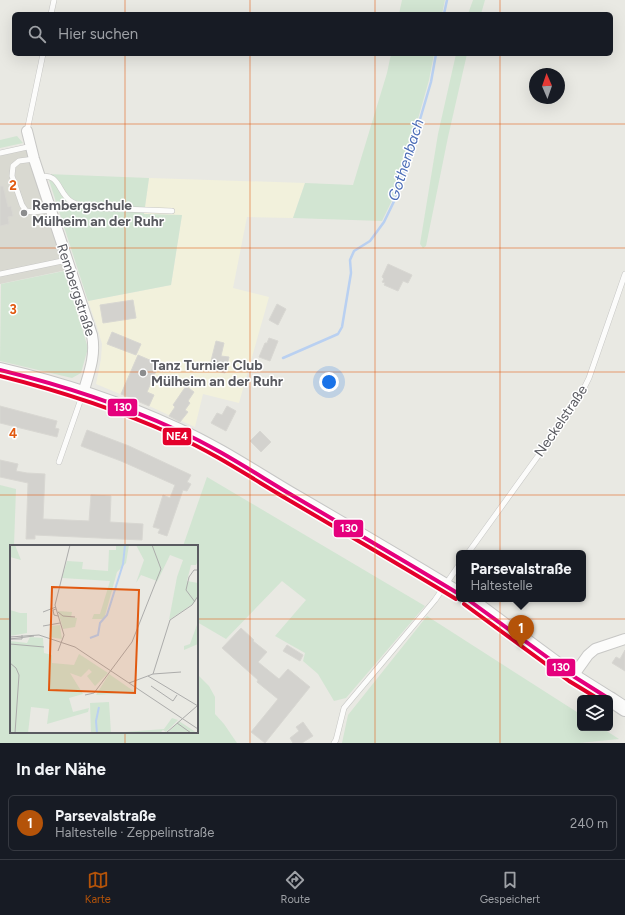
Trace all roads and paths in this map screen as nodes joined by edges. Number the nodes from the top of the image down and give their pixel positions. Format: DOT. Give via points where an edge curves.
graph roads {
  1 [pos="54,0"];
  2 [pos="51,12"];
  3 [pos="43,56"];
  4 [pos="27,131"];
  5 [pos="32,146"];
  6 [pos="0,153"];
  7 [pos="34,159"];
  8 [pos="40,177"];
  9 [pos="51,210"];
  10 [pos="172,211"];
  11 [pos="67,260"];
  12 [pos="0,274"];
  13 [pos="625,274"];
  14 [pos="0,370"];
  15 [pos="83,393"];
  16 [pos="59,462"];
  17 [pos="470,550"];
  18 [pos="456,569"];
  19 [pos="444,585"];
  20 [pos="456,592"];
  21 [pos="472,602"];
  22 [pos="625,639"];
  23 [pos="573,676"];
  24 [pos="603,695"];
  25 [pos="613,702"];
  26 [pos="625,709"];
  27 [pos="334,743"];
  1 -- 2 [label="lane"];
  3 -- 4 [label="lane, Rembergstraße"];
  4 -- 5 [label="street, Rembergstraße"];
  5 -- 6 [label="lane"];
  5 -- 7 [label="street, Rembergstraße"];
  7 -- 8 [label="street, Rembergstraße"];
  7 -- 9 [label="lane" via="19,161 14,166 12,176 19,198 26,211"];
  8 -- 9 [label="street, Rembergstraße"];
  8 -- 10 [label="lane" via="54,178 68,199 84,206"];
  9 -- 11 [label="street, Rembergstraße"];
  11 -- 12 [label="lane"];
  11 -- 15 [label="street, Rembergstraße" via="94,346 93,362"];
  13 -- 17 [label="lane, Neckelstraße" via="589,378 577,402"];
  14 -- 15 [label="main road"];
  15 -- 16 [label="lane"];
  15 -- 19 [label="main road" via="178,430"];
  18 -- 19 [label="lane"];
  19 -- 20 [label="main road"];
  19 -- 27 [label="lane" via="431,605 344,708"];
  21 -- 23 [label="main road"];
  22 -- 23 [label="street" via="595,650 588,655"];
  23 -- 24 [label="main road"];
  25 -- 26 [label="main road"];
}
